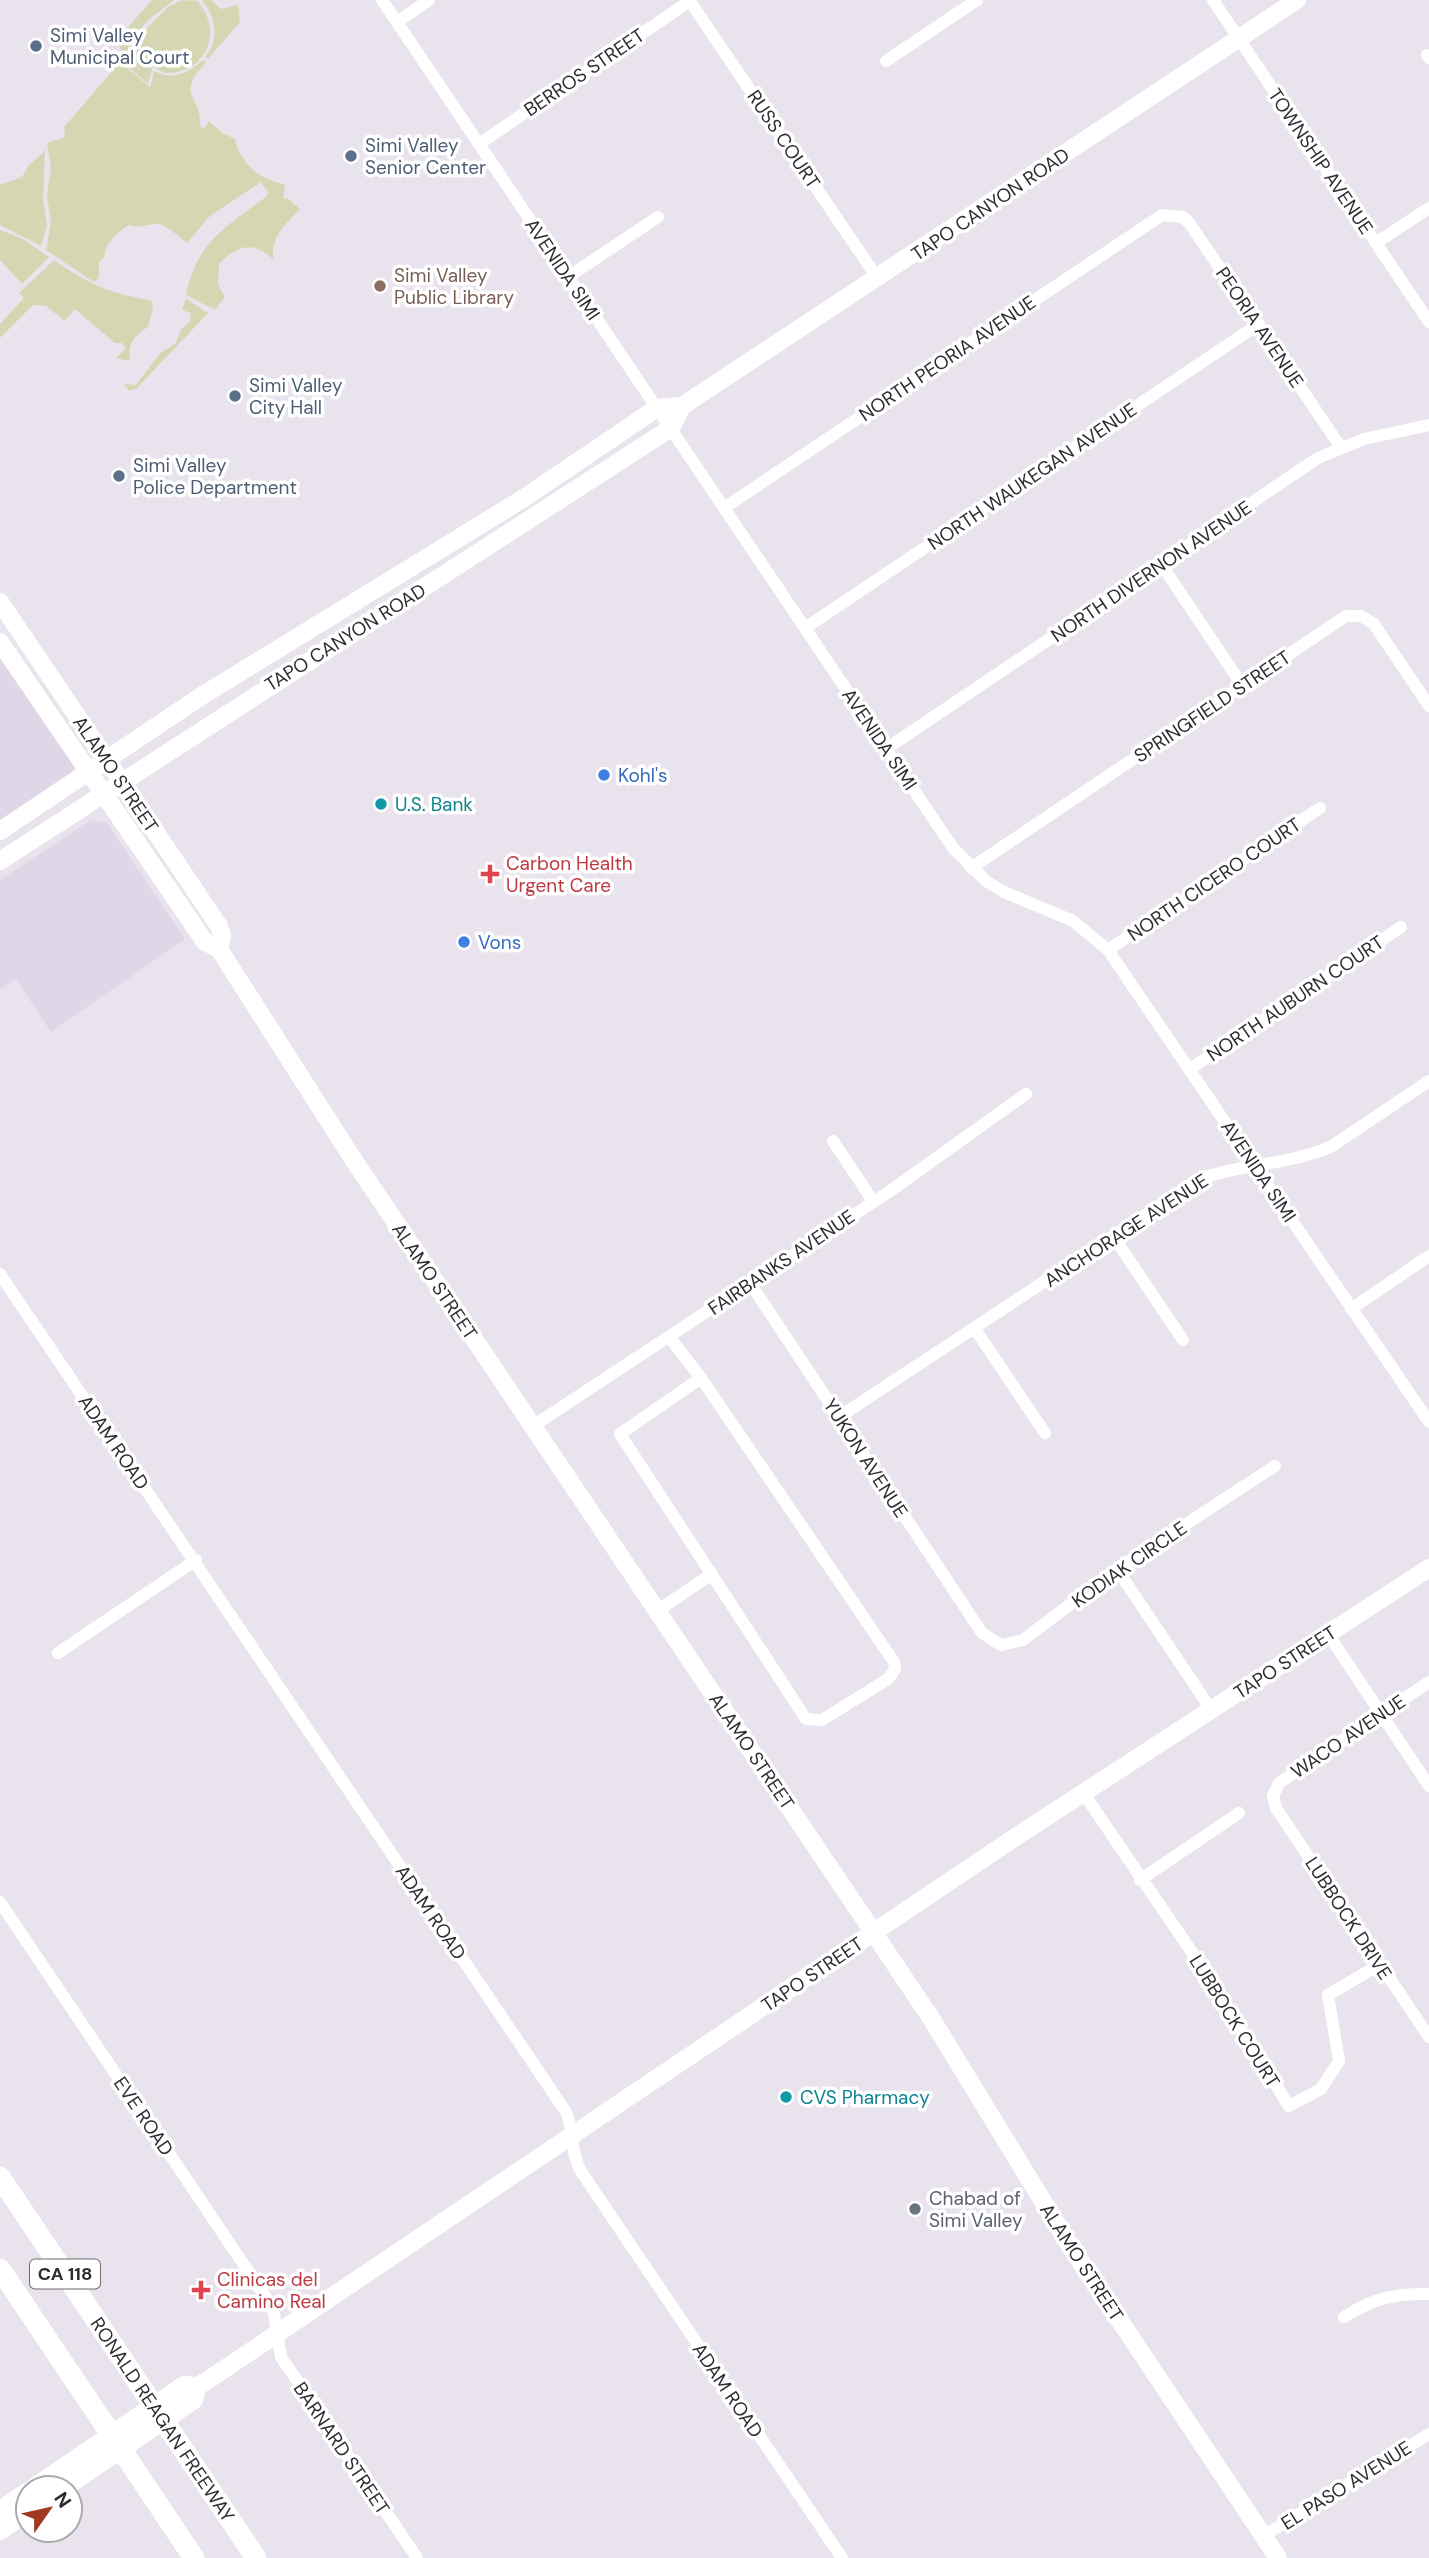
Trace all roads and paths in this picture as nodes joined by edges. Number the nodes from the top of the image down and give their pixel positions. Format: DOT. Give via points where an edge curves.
graph roads {
  1 [pos="382,0"];
  2 [pos="429,0"];
  3 [pos="977,0"];
  4 [pos="1213,0"];
  5 [pos="1297,0"];
  6 [pos="690,1"];
  7 [pos="397,22"];
  8 [pos="1239,39"];
  9 [pos="886,61"];
  10 [pos="479,144"];
  11 [pos="1429,208"];
  12 [pos="1173,215"];
  13 [pos="658,217"];
  14 [pos="1376,243"];
  15 [pos="568,277"];
  16 [pos="878,279"];
  17 [pos="1429,322"];
  18 [pos="1259,324"];
  19 [pos="682,406"];
  20 [pos="657,408"];
  21 [pos="1429,425"];
  22 [pos="671,428"];
  23 [pos="1340,446"];
  24 [pos="724,508"];
  25 [pos="1161,564"];
  26 [pos="0,602"];
  27 [pos="805,628"];
  28 [pos="0,642"];
  29 [pos="1242,685"];
  30 [pos="1429,706"];
  31 [pos="887,749"];
  32 [pos="107,760"];
  33 [pos="89,772"];
  34 [pos="121,780"];
  35 [pos="103,793"];
  36 [pos="1320,808"];
  37 [pos="0,831"];
  38 [pos="0,861"];
  39 [pos="971,868"];
  40 [pos="1401,927"];
  41 [pos="219,949"];
  42 [pos="1108,950"];
  43 [pos="1190,1069"];
  44 [pos="1429,1081"];
  45 [pos="1026,1094"];
  46 [pos="833,1141"];
  47 [pos="1254,1164"];
  48 [pos="873,1200"];
  49 [pos="1113,1236"];
  50 [pos="1429,1256"];
  51 [pos="0,1273"];
  52 [pos="750,1283"];
  53 [pos="1351,1309"];
  54 [pos="975,1329"];
  55 [pos="670,1338"];
  56 [pos="1183,1340"];
  57 [pos="701,1378"];
  58 [pos="839,1417"];
  59 [pos="1429,1422"];
  60 [pos="533,1426"];
  61 [pos="1045,1433"];
  62 [pos="1275,1466"];
  63 [pos="195,1560"];
  64 [pos="1429,1568"];
  65 [pos="1117,1570"];
  66 [pos="712,1574"];
  67 [pos="657,1611"];
  68 [pos="982,1633"];
  69 [pos="1328,1634"];
  70 [pos="58,1653"];
  71 [pos="1429,1682"];
  72 [pos="1212,1711"];
  73 [pos="1381,1714"];
  74 [pos="1429,1786"];
  75 [pos="1084,1794"];
  76 [pos="1273,1796"];
  77 [pos="1239,1813"];
  78 [pos="1140,1880"];
  79 [pos="0,1902"];
  80 [pos="874,1933"];
  81 [pos="1379,1965"];
  82 [pos="1429,2037"];
  83 [pos="573,2135"];
  84 [pos="0,2177"];
  85 [pos="0,2269"];
  86 [pos="1429,2294"];
  87 [pos="1344,2317"];
  88 [pos="276,2334"];
  89 [pos="198,2386"];
  90 [pos="1429,2434"];
  91 [pos="54,2474"];
  92 [pos="84,2474"];
  93 [pos="1263,2536"];
  94 [pos="194,2558"];
  95 [pos="256,2558"];
  96 [pos="417,2558"];
  97 [pos="842,2558"];
  98 [pos="1278,2558"];
  1 -- 7 [label="street, AVENIDA SIMI"];
  2 -- 7 [label="street"];
  3 -- 9 [label="street"];
  4 -- 8 [label="street, TOWNSHIP AVENUE"];
  5 -- 8 [label="main road, TAPO CANYON ROAD"];
  6 -- 10 [label="street, BERROS STREET"];
  6 -- 16 [label="street, RUSS COURT"];
  7 -- 10 [label="street, AVENIDA SIMI"];
  8 -- 14 [label="street, TOWNSHIP AVENUE"];
  8 -- 16 [label="main road, TAPO CANYON ROAD"];
  10 -- 15 [label="street, AVENIDA SIMI"];
  11 -- 14 [label="street"];
  12 -- 18 [label="street, PEORIA AVENUE" via="1190,224"];
  12 -- 24 [label="street, NORTH PEORIA AVENUE" via="1153,220"];
  13 -- 15 [label="street"];
  14 -- 17 [label="street, TOWNSHIP AVENUE"];
  15 -- 20 [label="street, AVENIDA SIMI"];
  16 -- 19 [label="main road, TAPO CANYON ROAD"];
  18 -- 23 [label="street, PEORIA AVENUE"];
  18 -- 27 [label="street, NORTH WAUKEGAN AVENUE"];
  19 -- 20 [label="main road, TAPO CANYON ROAD"];
  19 -- 22 [label="main road"];
  20 -- 22 [label="street, AVENIDA SIMI"];
  20 -- 32 [label="main road, TAPO CANYON ROAD" via="524,498 203,695"];
  21 -- 23 [label="street, NORTH DIVERNON AVENUE"];
  22 -- 24 [label="street, AVENIDA SIMI"];
  22 -- 34 [label="main road, TAPO CANYON ROAD"];
  23 -- 25 [label="street, NORTH DIVERNON AVENUE"];
  24 -- 27 [label="street, AVENIDA SIMI"];
  25 -- 29 [label="street"];
  25 -- 31 [label="street, NORTH DIVERNON AVENUE"];
  26 -- 32 [label="main road, ALAMO STREET"];
  27 -- 31 [label="street, AVENIDA SIMI"];
  28 -- 33 [label="main road, ALAMO STREET"];
  29 -- 30 [label="street, SPRINGFIELD STREET" via="1353,615 1374,624"];
  29 -- 39 [label="street, SPRINGFIELD STREET"];
  31 -- 39 [label="street, AVENIDA SIMI"];
  32 -- 33 [label="main road, TAPO CANYON ROAD"];
  32 -- 34 [label="main road, ALAMO STREET"];
  33 -- 35 [label="main road, ALAMO STREET"];
  33 -- 37 [label="main road, TAPO CANYON ROAD"];
  34 -- 35 [label="main road, TAPO CANYON ROAD"];
  34 -- 41 [label="main road, ALAMO STREET" via="219,926"];
  35 -- 38 [label="main road, TAPO CANYON ROAD"];
  35 -- 41 [label="main road, ALAMO STREET" via="205,942"];
  36 -- 42 [label="street, NORTH CICERO COURT"];
  39 -- 42 [label="street, AVENIDA SIMI" via="1004,892 1073,921"];
  40 -- 43 [label="street, NORTH AUBURN COURT"];
  41 -- 60 [label="main road, ALAMO STREET"];
  42 -- 43 [label="street, AVENIDA SIMI"];
  43 -- 47 [label="street, AVENIDA SIMI"];
  44 -- 47 [label="street, ANCHORAGE AVENUE" via="1332,1146 1296,1159"];
  45 -- 48 [label="street, FAIRBANKS AVENUE"];
  46 -- 48 [label="street"];
  47 -- 49 [label="street, ANCHORAGE AVENUE" via="1200,1179"];
  47 -- 53 [label="street, AVENIDA SIMI"];
  48 -- 52 [label="street, FAIRBANKS AVENUE"];
  49 -- 54 [label="street, ANCHORAGE AVENUE"];
  49 -- 56 [label="street"];
  50 -- 53 [label="street"];
  51 -- 63 [label="street, ADAM ROAD"];
  52 -- 55 [label="street, FAIRBANKS AVENUE"];
  52 -- 58 [label="street, YUKON AVENUE"];
  53 -- 59 [label="street, AVENIDA SIMI"];
  54 -- 58 [label="street, ANCHORAGE AVENUE"];
  54 -- 61 [label="street"];
  55 -- 57 [label="street"];
  55 -- 60 [label="street, FAIRBANKS AVENUE"];
  57 -- 66 [label="street" via="620,1434"];
  57 -- 66 [label="street" via="894,1662 894,1670 888,1679 822,1720 806,1718"];
  58 -- 68 [label="street, YUKON AVENUE"];
  60 -- 67 [label="main road, ALAMO STREET"];
  62 -- 65 [label="street, KODIAK CIRCLE"];
  63 -- 70 [label="street"];
  63 -- 83 [label="street, ADAM ROAD" via="566,2112"];
  64 -- 69 [label="main road, TAPO STREET"];
  65 -- 68 [label="street, KODIAK CIRCLE" via="1023,1640 1001,1645"];
  65 -- 72 [label="street"];
  66 -- 67 [label="street"];
  67 -- 80 [label="main road, ALAMO STREET"];
  69 -- 72 [label="main road, TAPO STREET"];
  69 -- 73 [label="street"];
  71 -- 73 [label="street, WACO AVENUE"];
  72 -- 75 [label="main road, TAPO STREET"];
  73 -- 74 [label="street"];
  73 -- 76 [label="street, WACO AVENUE" via="1279,1783"];
  75 -- 78 [label="street, LUBBOCK COURT"];
  75 -- 80 [label="main road, TAPO STREET"];
  76 -- 81 [label="street, LUBBOCK DRIVE" via="1276,1808"];
  77 -- 78 [label="street"];
  78 -- 81 [label="street, LUBBOCK COURT" via="1202,1967 1289,2106 1321,2089 1339,2061 1328,1995"];
  79 -- 88 [label="street, EVE ROAD" via="272,2308"];
  80 -- 83 [label="main road, TAPO STREET"];
  80 -- 93 [label="main road, ALAMO STREET" via="1072,2249"];
  81 -- 82 [label="street, LUBBOCK DRIVE"];
  83 -- 88 [label="main road, TAPO STREET"];
  83 -- 97 [label="street, ADAM ROAD" via="574,2159 582,2173"];
  84 -- 95 [label="highway, RONALD REAGAN FREEWAY / CA 118"];
  85 -- 94 [label="highway, CA 118"];
  86 -- 87 [label="street" via="1387,2296"];
  88 -- 89 [label="main road, TAPO STREET"];
  88 -- 96 [label="street, BARNARD STREET" via="281,2357"];
  89 -- 91 [label="main road, TAPO STREET" via="184,2385"];
  89 -- 92 [label="main road, TAPO STREET" via="194,2400"];
  90 -- 93 [label="street, EL PASO AVENUE"];
  93 -- 98 [label="main road, ALAMO STREET"];
}
